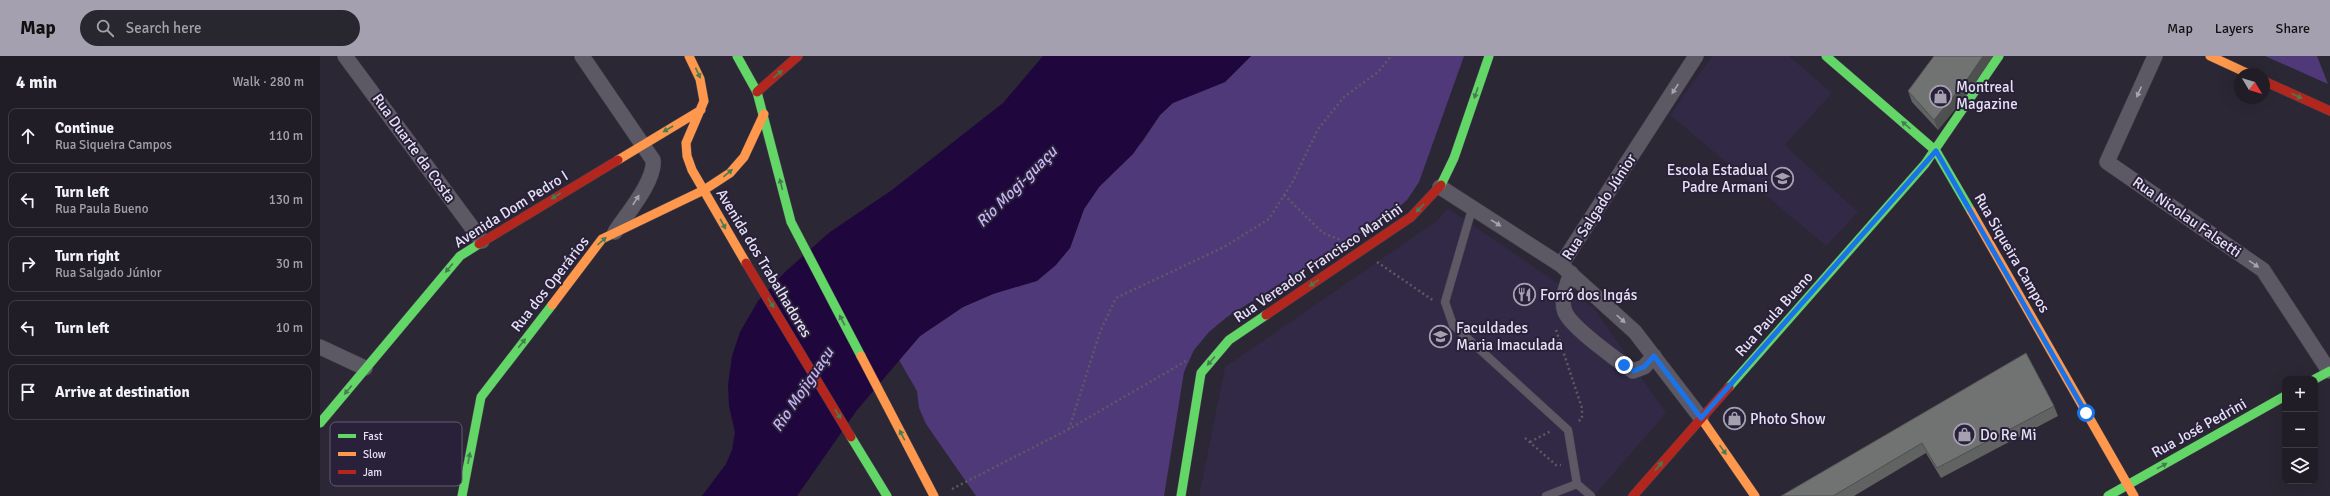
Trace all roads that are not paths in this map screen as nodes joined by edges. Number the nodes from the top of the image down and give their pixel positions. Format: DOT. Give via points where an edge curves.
graph roads {
  1 [pos="346,56"];
  2 [pos="582,56"];
  3 [pos="689,56"];
  4 [pos="737,56"];
  5 [pos="798,56"];
  6 [pos="1489,56"];
  7 [pos="1696,56"];
  8 [pos="1826,56"];
  9 [pos="1999,56"];
  10 [pos="2155,56"];
  11 [pos="2210,56"];
  12 [pos="2236,68"];
  13 [pos="2270,84"];
  14 [pos="757,92"];
  15 [pos="702,110"];
  16 [pos="2330,111"];
  17 [pos="764,114"];
  18 [pos="643,144"];
  19 [pos="1936,151"];
  20 [pos="1440,187"];
  21 [pos="704,190"];
  22 [pos="1472,209"];
  23 [pos="615,232"];
  24 [pos="482,241"];
  25 [pos="1566,269"];
  26 [pos="320,347"];
  27 [pos="1654,356"];
  28 [pos="365,368"];
  29 [pos="2329,371"];
  30 [pos="2318,377"];
  31 [pos="2282,398"];
  32 [pos="1701,418"];
  33 [pos="320,423"];
  34 [pos="1577,484"];
  35 [pos="2128,485"];
  36 [pos="462,496"];
  37 [pos="887,496"];
  38 [pos="934,496"];
  39 [pos="1181,496"];
  40 [pos="1546,496"];
  41 [pos="1591,496"];
  42 [pos="1633,496"];
  43 [pos="1755,496"];
  44 [pos="2108,496"];
  45 [pos="2134,496"];
  1 -- 24 [label="street, Rua Duarte da Costa"];
  2 -- 18 [label="street"];
  3 -- 15 [label="main road, Avenida dos Trabalhadores, one-way" via="704,91"];
  4 -- 14 [label="main road"];
  14 -- 5 [label="main road, one-way"];
  6 -- 20 [label="main road, Rua Vereador Francisco Martini, one-way" via="1454,158"];
  7 -- 25 [label="street, Rua Salgado Júnior, one-way"];
  19 -- 8 [label="main road, Rua Siqueira Campos, one-way"];
  9 -- 19 [label="main road, Rua Paula Bueno"];
  10 -- 29 [label="street, Rua Nicolau Falsetti, one-way" via="2107,162 2263,270"];
  11 -- 12 [label="main road"];
  13 -- 16 [label="main road, one-way"];
  14 -- 17 [label="main road"];
  15 -- 18 [label="main road, Avenida Dom Pedro I, one-way"];
  15 -- 21 [label="main road, Avenida dos Trabalhadores" via="686,143 692,170"];
  21 -- 17 [label="main road, Rua dos Operários, one-way" via="730,173 744,157"];
  38 -- 17 [label="main road, one-way" via="791,222"];
  23 -- 18 [label="street, one-way" via="651,176 653,160"];
  18 -- 24 [label="main road, Avenida Dom Pedro I, one-way"];
  19 -- 32 [label="main road, Rua Paula Bueno"];
  19 -- 35 [label="main road, Rua Siqueira Campos"];
  20 -- 22 [label="street"];
  20 -- 39 [label="main road, Rua Vereador Francisco Martini, one-way" via="1411,217 1229,340 1201,373"];
  21 -- 23 [label="main road, Rua dos Operários"];
  21 -- 37 [label="main road, Avenida dos Trabalhadores, one-way"];
  22 -- 25 [label="street, one-way"];
  22 -- 34 [label="lane" via="1445,302 1453,325 1564,426"];
  36 -- 23 [label="main road, Rua dos Operários, one-way" via="481,397 602,239"];
  24 -- 28 [label="main road, Avenida Dom Pedro I, one-way" via="460,256"];
  25 -- 27 [label="street, Rua Salgado Júnior, one-way" via="1635,332"];
  25 -- 27 [label="street" via="1565,312 1585,335 1633,371 1644,367"];
  26 -- 28 [label="street"];
  27 -- 32 [label="street, Rua Salgado Júnior"];
  28 -- 33 [label="main road, Avenida Dom Pedro I, one-way"];
  29 -- 30 [label="main road"];
  35 -- 31 [label="main road, Rua José Pedrini, one-way"];
  42 -- 32 [label="main road, Rua Paula Bueno, one-way"];
  32 -- 43 [label="main road, one-way"];
  34 -- 40 [label="lane"];
  34 -- 41 [label="lane"];
  35 -- 44 [label="main road, Rua José Pedrini"];
  35 -- 45 [label="main road, Rua Siqueira Campos"];
}
